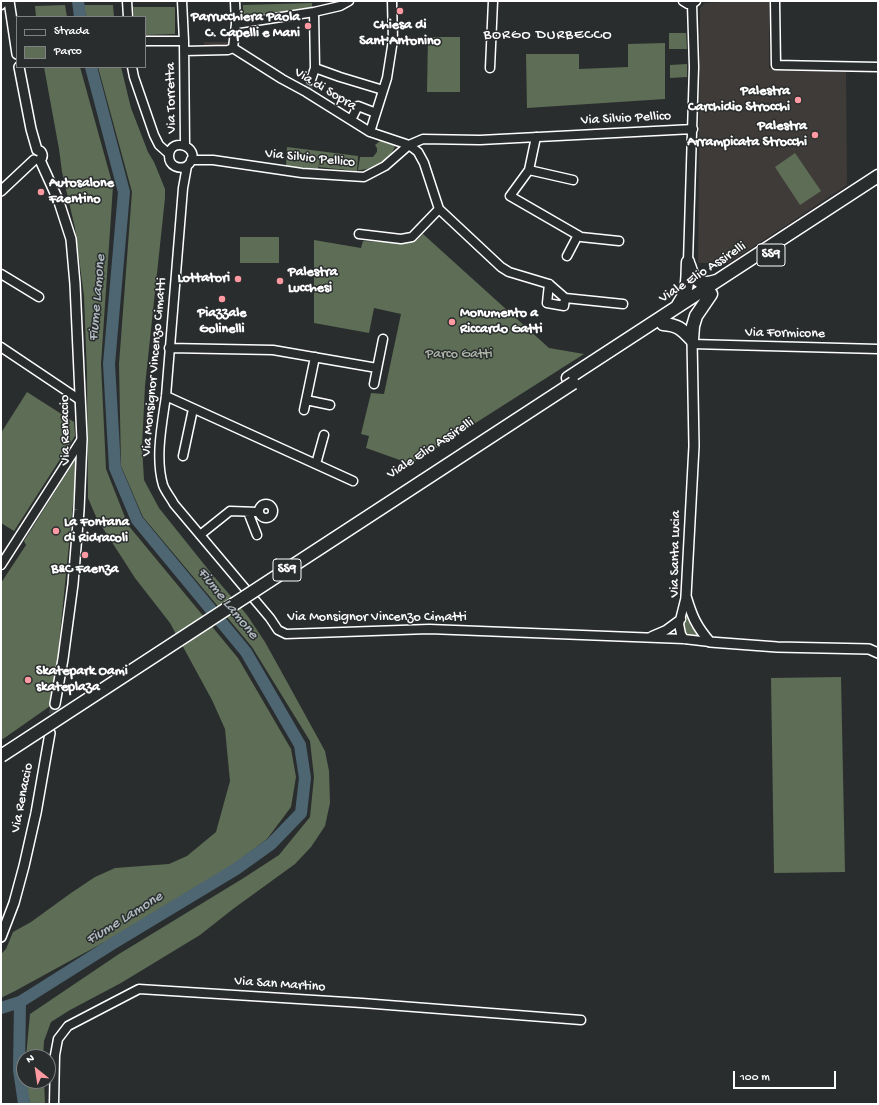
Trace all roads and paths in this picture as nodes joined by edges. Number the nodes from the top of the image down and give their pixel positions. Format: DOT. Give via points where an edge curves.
graph roads {
  1 [pos="5,1"];
  2 [pos="9,1"];
  3 [pos="127,1"];
  4 [pos="182,1"];
  5 [pos="236,1"];
  6 [pos="349,1"];
  7 [pos="392,1"];
  8 [pos="492,1"];
  9 [pos="683,1"];
  10 [pos="775,1"];
  11 [pos="694,2"];
  12 [pos="1,4"];
  13 [pos="314,12"];
  14 [pos="128,16"];
  15 [pos="236,24"];
  16 [pos="146,41"];
  17 [pos="184,41"];
  18 [pos="16,47"];
  19 [pos="232,48"];
  20 [pos="184,51"];
  21 [pos="878,67"];
  22 [pos="19,68"];
  23 [pos="132,68"];
  24 [pos="315,68"];
  25 [pos="490,68"];
  26 [pos="311,80"];
  27 [pos="383,90"];
  28 [pos="376,113"];
  29 [pos="351,120"];
  30 [pos="693,129"];
  31 [pos="370,132"];
  32 [pos="536,136"];
  33 [pos="409,144"];
  34 [pos="185,145"];
  35 [pos="169,154"];
  36 [pos="37,157"];
  37 [pos="190,160"];
  38 [pos="177,167"];
  39 [pos="529,170"];
  40 [pos="878,176"];
  41 [pos="573,180"];
  42 [pos="878,186"];
  43 [pos="183,188"];
  44 [pos="1,191"];
  45 [pos="440,210"];
  46 [pos="358,234"];
  47 [pos="578,235"];
  48 [pos="619,241"];
  49 [pos="567,256"];
  50 [pos="688,262"];
  51 [pos="1,274"];
  52 [pos="718,281"];
  53 [pos="549,284"];
  54 [pos="711,294"];
  55 [pos="39,297"];
  56 [pos="565,298"];
  57 [pos="623,304"];
  58 [pos="674,309"];
  59 [pos="663,324"];
  60 [pos="383,339"];
  61 [pos="692,342"];
  62 [pos="1,347"];
  63 [pos="170,348"];
  64 [pos="878,349"];
  65 [pos="316,358"];
  66 [pos="377,368"];
  67 [pos="570,381"];
  68 [pos="374,384"];
  69 [pos="166,396"];
  70 [pos="80,400"];
  71 [pos="306,400"];
  72 [pos="330,405"];
  73 [pos="193,409"];
  74 [pos="304,410"];
  75 [pos="324,435"];
  76 [pos="82,439"];
  77 [pos="183,456"];
  78 [pos="316,464"];
  79 [pos="353,482"];
  80 [pos="248,512"];
  81 [pos="258,512"];
  82 [pos="200,535"];
  83 [pos="258,535"];
  84 [pos="1,565"];
  85 [pos="686,596"];
  86 [pos="681,619"];
  87 [pos="649,637"];
  88 [pos="684,639"];
  89 [pos="710,642"];
  90 [pos="878,653"];
  91 [pos="55,704"];
  92 [pos="50,733"];
  93 [pos="1,747"];
  94 [pos="1,756"];
  95 [pos="1,937"];
  96 [pos="581,1020"];
  97 [pos="54,1104"];
  1 -- 12 [label="street"];
  2 -- 18 [label="street"];
  3 -- 14 [label="street"];
  4 -- 17 [label="street, Via Torretta"];
  5 -- 15 [label="street"];
  6 -- 13 [label="street" via="340,6"];
  7 -- 27 [label="street" via="393,40"];
  8 -- 25 [label="street"];
  9 -- 11 [label="street" via="688,4"];
  10 -- 21 [label="street" via="776,65"];
  11 -- 30 [label="street"];
  13 -- 15 [label="street"];
  13 -- 24 [label="street"];
  15 -- 19 [label="street"];
  16 -- 17 [label="street"];
  17 -- 20 [label="street, Via Torretta"];
  19 -- 20 [label="street"];
  19 -- 29 [label="street, Via di Sopra" via="282,79 307,91"];
  20 -- 34 [label="street, Via Torretta"];
  22 -- 36 [label="street, Via Renaccio"];
  23 -- 35 [label="street, Via Monsignor Vincenzo Cimatti" via="154,135 159,145"];
  24 -- 26 [label="street"];
  24 -- 27 [label="street"];
  27 -- 28 [label="street"];
  28 -- 29 [label="street" via="358,106"];
  28 -- 31 [label="street"];
  29 -- 31 [label="street, Via di Sopra"];
  30 -- 32 [label="street, Via Silvio Pellico"];
  30 -- 50 [label="street"];
  31 -- 33 [label="street, Via di Sopra"];
  32 -- 33 [label="street, Via Silvio Pellico" via="480,140 423,139"];
  32 -- 39 [label="street"];
  33 -- 37 [label="street, Via Silvio Pellico" via="385,166 364,177 302,173 213,160"];
  33 -- 45 [label="street" via="418,152 424,163"];
  34 -- 35 [label="street" via="175,146"];
  34 -- 37 [label="street" via="190,150"];
  35 -- 38 [label="street, Via Monsignor Vincenzo Cimatti" via="170,161"];
  36 -- 44 [label="street"];
  36 -- 70 [label="street, Via Renaccio" via="59,202 71,239 76,284"];
  37 -- 38 [label="street" via="182,168"];
  37 -- 43 [label="street, Via Monsignor Vincenzo Cimatti"];
  38 -- 43 [label="street, Via Monsignor Vincenzo Cimatti"];
  39 -- 41 [label="street"];
  39 -- 47 [label="street" via="510,196"];
  40 -- 52 [label="main road, Viale Elio Assirelli / SS9"];
  42 -- 54 [label="main road, Viale Elio Assirelli / SS9"];
  43 -- 63 [label="street, Via Monsignor Vincenzo Cimatti"];
  45 -- 46 [label="street" via="412,237 401,239"];
  45 -- 53 [label="street" via="500,267"];
  47 -- 48 [label="street"];
  47 -- 49 [label="street"];
  50 -- 52 [label="main road" via="691,273 700,281"];
  50 -- 58 [label="main road" via="686,290"];
  51 -- 55 [label="street"];
  52 -- 58 [label="main road, Viale Elio Assirelli / SS9"];
  53 -- 56 [label="street"];
  53 -- 56 [label="street" via="547,303 564,306"];
  54 -- 59 [label="main road, Viale Elio Assirelli / SS9"];
  54 -- 61 [label="main road" via="696,316"];
  56 -- 57 [label="street"];
  58 -- 67 [label="main road, Viale Elio Assirelli / SS9"];
  59 -- 61 [label="main road" via="678,327"];
  59 -- 67 [label="main road, Viale Elio Assirelli / SS9"];
  60 -- 66 [label="street"];
  61 -- 64 [label="street, Via Formicone"];
  61 -- 85 [label="street, Via Santa Lucia" via="694,446"];
  62 -- 70 [label="street"];
  63 -- 65 [label="street" via="273,350"];
  63 -- 69 [label="street, Via Monsignor Vincenzo Cimatti"];
  65 -- 66 [label="street"];
  65 -- 71 [label="street"];
  66 -- 68 [label="street"];
  67 -- 93 [label="main road, Viale Elio Assirelli / SS9"];
  67 -- 94 [label="main road, Viale Elio Assirelli / SS9, bridge"];
  69 -- 73 [label="street"];
  69 -- 82 [label="street, Via Monsignor Vincenzo Cimatti" via="159,462 163,486 174,504"];
  70 -- 76 [label="street, Via Renaccio"];
  71 -- 72 [label="street"];
  71 -- 74 [label="street"];
  73 -- 77 [label="street"];
  73 -- 78 [label="street"];
  75 -- 78 [label="street"];
  76 -- 84 [label="street"];
  76 -- 91 [label="street, Via Renaccio" via="73,584"];
  78 -- 79 [label="street"];
  80 -- 81 [label="street"];
  80 -- 82 [label="street" via="230,511"];
  80 -- 83 [label="street"];
  82 -- 87 [label="street, Via Monsignor Vincenzo Cimatti" via="278,630 286,634 429,629"];
  85 -- 86 [label="street"];
  85 -- 89 [label="street, Via Santa Lucia" via="696,624"];
  86 -- 87 [label="street, Via Monsignor Vincenzo Cimatti" via="666,630"];
  86 -- 88 [label="street" via="679,628"];
  87 -- 88 [label="street, Via Monsignor Vincenzo Cimatti"];
  88 -- 89 [label="street, Via Monsignor Vincenzo Cimatti"];
  89 -- 90 [label="street" via="777,647 869,649"];
  92 -- 95 [label="street, Via Renaccio" via="24,866 14,904"];
  96 -- 97 [label="street, Via San Martino" via="139,989 68,1026 58,1039 55,1055"];
}
